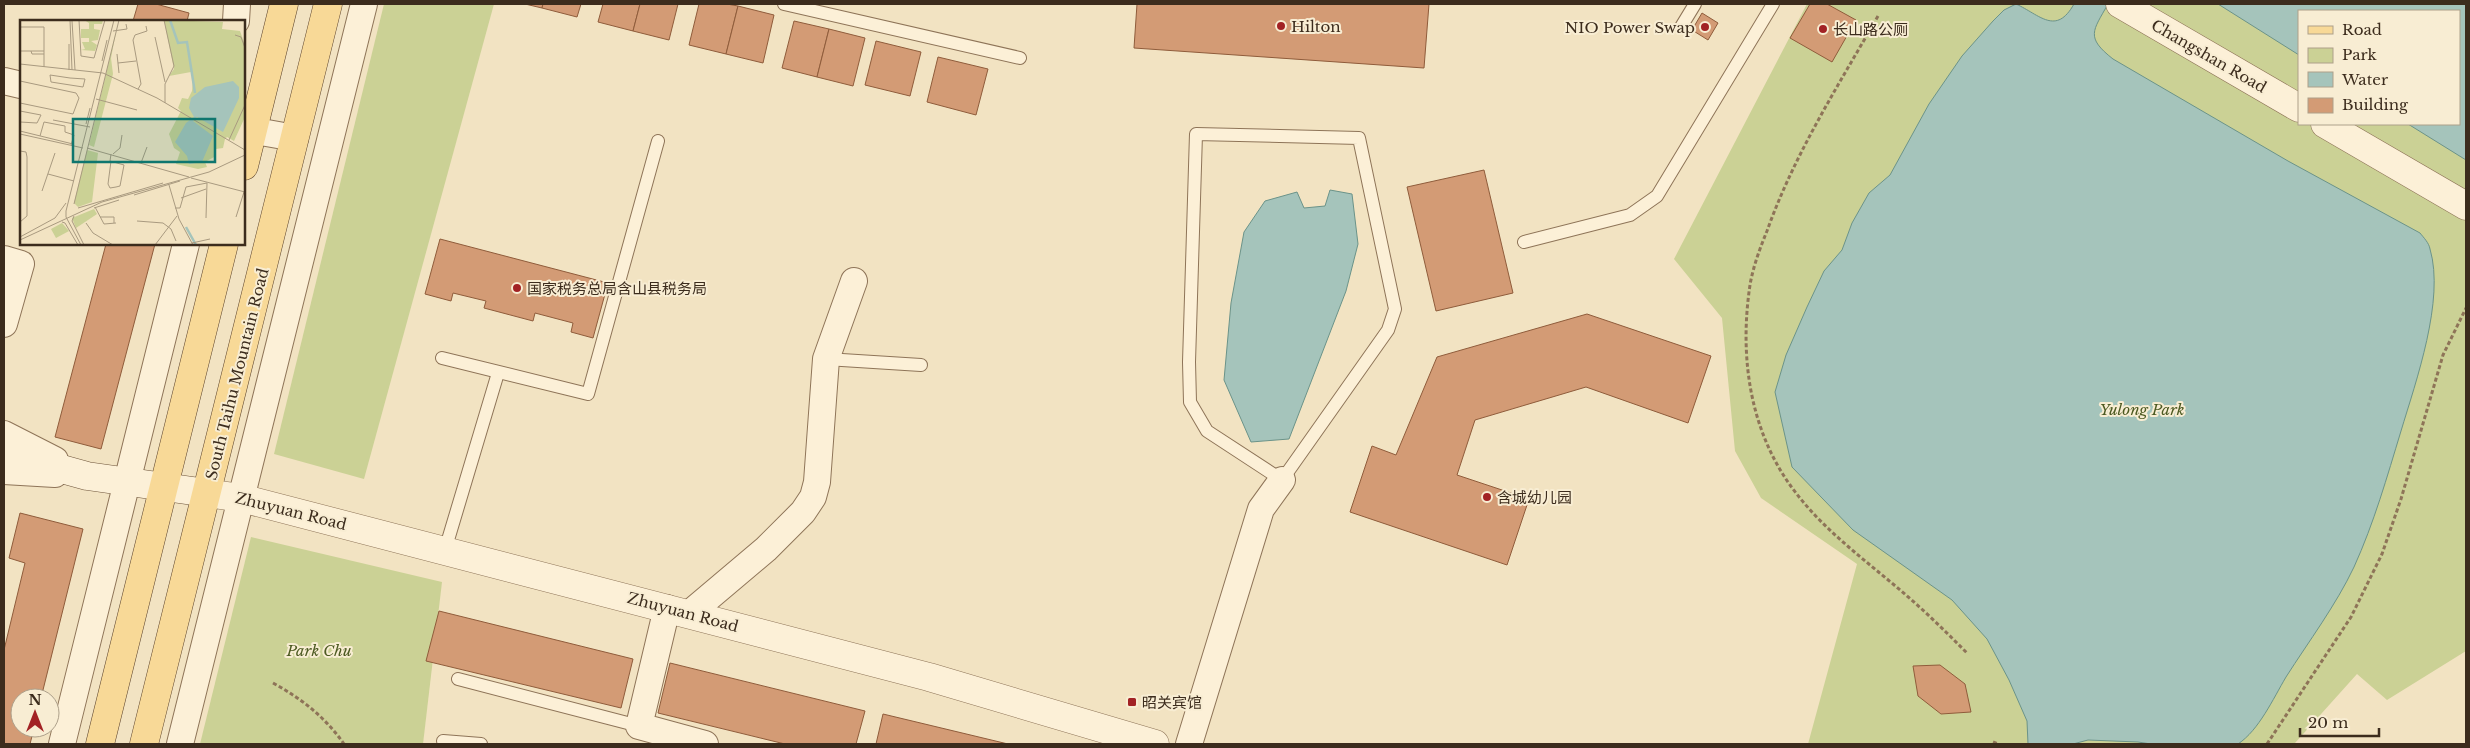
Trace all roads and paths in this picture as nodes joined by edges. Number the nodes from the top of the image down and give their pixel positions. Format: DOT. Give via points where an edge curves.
graph roads {
  1 [pos="237,4"];
  2 [pos="284,4"];
  3 [pos="328,4"];
  4 [pos="364,4"];
  5 [pos="784,4"];
  6 [pos="1695,4"];
  7 [pos="1773,4"];
  8 [pos="2120,4"];
  9 [pos="1878,16"];
  10 [pos="236,20"];
  11 [pos="1681,27"];
  12 [pos="1020,58"];
  13 [pos="4,81"];
  14 [pos="20,84"];
  15 [pos="2298,107"];
  16 [pos="2327,125"];
  17 [pos="248,130"];
  18 [pos="295,138"];
  19 [pos="658,141"];
  20 [pos="245,157"];
  21 [pos="2466,206"];
  22 [pos="1524,242"];
  23 [pos="186,245"];
  24 [pos="224,245"];
  25 [pos="4,259"];
  26 [pos="854,281"];
  27 [pos="2466,308"];
  28 [pos="4,324"];
  29 [pos="442,358"];
  30 [pos="826,359"];
  31 [pos="921,365"];
  32 [pos="498,373"];
  33 [pos="4,434"];
  34 [pos="4,453"];
  35 [pos="4,471"];
  36 [pos="87,476"];
  37 [pos="1282,480"];
  38 [pos="127,482"];
  39 [pos="164,487"];
  40 [pos="207,493"];
  41 [pos="241,498"];
  42 [pos="445,550"];
  43 [pos="678,611"];
  44 [pos="1967,653"];
  45 [pos="458,680"];
  46 [pos="273,683"];
  47 [pos="651,734"];
  48 [pos="443,741"];
  49 [pos="1993,742"];
  50 [pos="62,744"];
  51 [pos="100,744"];
  52 [pos="144,744"];
  53 [pos="180,744"];
  54 [pos="344,744"];
  55 [pos="482,744"];
  56 [pos="705,744"];
  57 [pos="1156,744"];
  58 [pos="1188,744"];
  59 [pos="1998,744"];
  60 [pos="2266,744"];
  1 -- 10 [label="street"];
  2 -- 17 [label="main road"];
  3 -- 18 [label="main road, South Taihu Mountain Road"];
  4 -- 41 [label="street"];
  5 -- 12 [label="lane"];
  6 -- 11 [label="lane"];
  7 -- 22 [label="lane" via="1657,196 1630,215"];
  8 -- 15 [label="street, Changshan Road"];
  9 -- 44 [label="path" via="1797,161 1758,253 1748,308 1750,391 1764,440 1796,494"];
  13 -- 14 [label="street"];
  16 -- 21 [label="street"];
  17 -- 18 [label="street"];
  17 -- 20 [label="main road"];
  18 -- 40 [label="main road, South Taihu Mountain Road"];
  19 -- 32 [label="lane" via="588,394"];
  23 -- 38 [label="street"];
  24 -- 39 [label="main road"];
  25 -- 28 [label="street" via="21,264"];
  26 -- 30 [label="street"];
  27 -- 60 [label="path" via="2443,355 2382,554 2350,617"];
  29 -- 32 [label="lane"];
  30 -- 31 [label="lane"];
  30 -- 43 [label="street" via="817,482 813,497 803,512 766,549"];
  32 -- 42 [label="lane"];
  33 -- 36 [label="street"];
  34 -- 36 [label="street, Zhuyuan Road"];
  35 -- 36 [label="street"];
  36 -- 38 [label="street, Zhuyuan Road"];
  37 -- 37 [label="lane" via="1388,330 1395,309 1359,138 1196,134 1190,402 1206,431"];
  37 -- 58 [label="street" via="1261,509"];
  38 -- 39 [label="street, Zhuyuan Road"];
  38 -- 50 [label="street"];
  39 -- 40 [label="street, Zhuyuan Road"];
  39 -- 51 [label="main road"];
  40 -- 41 [label="street, Zhuyuan Road"];
  40 -- 52 [label="main road, South Taihu Mountain Road"];
  41 -- 42 [label="street, Zhuyuan Road"];
  41 -- 53 [label="street"];
  42 -- 43 [label="street, Zhuyuan Road"];
  43 -- 47 [label="street"];
  43 -- 57 [label="street, Zhuyuan Road" via="929,677"];
  45 -- 47 [label="lane"];
  46 -- 54 [label="path" via="312,708"];
  47 -- 56 [label="street"];
  48 -- 55 [label="lane"];
  49 -- 59 [label="path"];
}
